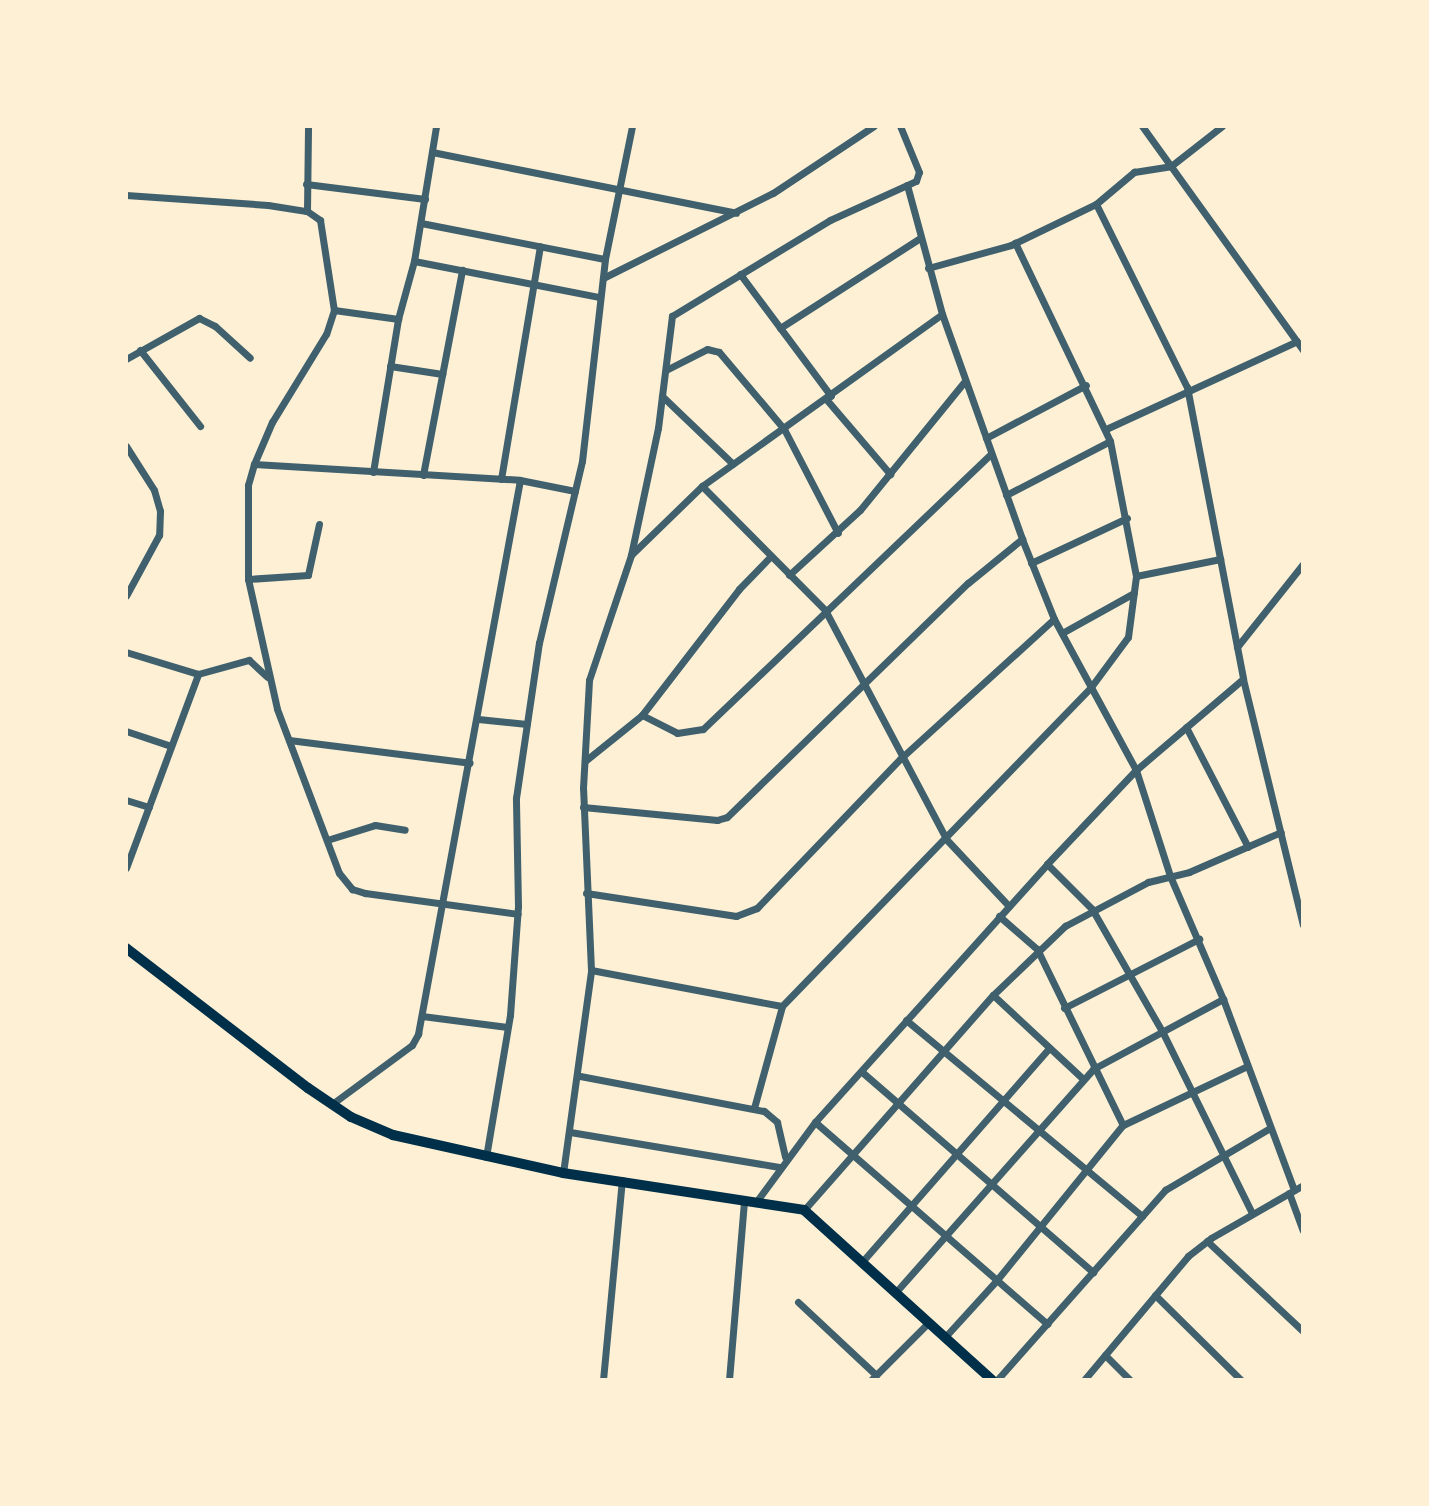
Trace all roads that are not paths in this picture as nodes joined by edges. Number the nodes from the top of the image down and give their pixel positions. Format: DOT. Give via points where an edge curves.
graph roads {
  1 [pos="307,126"];
  2 [pos="436,126"];
  3 [pos="632,126"];
  4 [pos="874,126"];
  5 [pos="900,126"];
  6 [pos="1142,126"];
  7 [pos="1222,126"];
  8 [pos="432,152"];
  9 [pos="1171,166"];
  10 [pos="306,184"];
  11 [pos="907,185"];
  12 [pos="618,190"];
  13 [pos="126,195"];
  14 [pos="425,199"];
  15 [pos="1096,204"];
  16 [pos="307,211"];
  17 [pos="736,213"];
  18 [pos="421,223"];
  19 [pos="920,238"];
  20 [pos="1015,243"];
  21 [pos="540,246"];
  22 [pos="605,259"];
  23 [pos="414,261"];
  24 [pos="928,268"];
  25 [pos="462,270"];
  26 [pos="740,274"];
  27 [pos="603,278"];
  28 [pos="533,284"];
  29 [pos="600,297"];
  30 [pos="334,310"];
  31 [pos="942,314"];
  32 [pos="398,319"];
  33 [pos="780,328"];
  34 [pos="1297,341"];
  35 [pos="140,350"];
  36 [pos="1303,350"];
  37 [pos="250,358"];
  38 [pos="126,359"];
  39 [pos="390,366"];
  40 [pos="666,370"];
  41 [pos="442,374"];
  42 [pos="965,381"];
  43 [pos="1086,385"];
  44 [pos="1188,391"];
  45 [pos="662,396"];
  46 [pos="828,398"];
  47 [pos="200,426"];
  48 [pos="784,429"];
  49 [pos="1106,429"];
  50 [pos="986,438"];
  51 [pos="1110,441"];
  52 [pos="126,446"];
  53 [pos="991,454"];
  54 [pos="254,464"];
  55 [pos="733,464"];
  56 [pos="373,472"];
  57 [pos="890,474"];
  58 [pos="423,475"];
  59 [pos="501,479"];
  60 [pos="520,480"];
  61 [pos="702,486"];
  62 [pos="575,491"];
  63 [pos="1006,495"];
  64 [pos="1127,519"];
  65 [pos="319,524"];
  66 [pos="838,533"];
  67 [pos="1022,539"];
  68 [pos="631,555"];
  69 [pos="770,557"];
  70 [pos="1220,559"];
  71 [pos="1031,563"];
  72 [pos="1303,564"];
  73 [pos="789,575"];
  74 [pos="1136,576"];
  75 [pos="248,579"];
  76 [pos="1134,593"];
  77 [pos="126,597"];
  78 [pos="825,610"];
  79 [pos="1054,619"];
  80 [pos="1062,633"];
  81 [pos="1237,647"];
  82 [pos="126,652"];
  83 [pos="198,674"];
  84 [pos="269,678"];
  85 [pos="1243,678"];
  86 [pos="863,687"];
  87 [pos="1091,687"];
  88 [pos="642,715"];
  89 [pos="478,719"];
  90 [pos="527,724"];
  91 [pos="1186,727"];
  92 [pos="126,731"];
  93 [pos="289,740"];
  94 [pos="171,746"];
  95 [pos="900,759"];
  96 [pos="584,761"];
  97 [pos="470,763"];
  98 [pos="1136,770"];
  99 [pos="126,800"];
  100 [pos="149,807"];
  101 [pos="583,807"];
  102 [pos="405,830"];
  103 [pos="1281,832"];
  104 [pos="946,839"];
  105 [pos="327,840"];
  106 [pos="1248,847"];
  107 [pos="1047,864"];
  108 [pos="126,868"];
  109 [pos="1170,876"];
  110 [pos="586,893"];
  111 [pos="445,905"];
  112 [pos="1009,906"];
  113 [pos="1092,909"];
  114 [pos="517,914"];
  115 [pos="999,916"];
  116 [pos="1303,925"];
  117 [pos="1199,939"];
  118 [pos="126,948"];
  119 [pos="1037,949"];
  120 [pos="591,970"];
  121 [pos="1129,974"];
  122 [pos="993,995"];
  123 [pos="1223,999"];
  124 [pos="782,1006"];
  125 [pos="1065,1008"];
  126 [pos="422,1016"];
  127 [pos="906,1020"];
  128 [pos="508,1027"];
  129 [pos="1162,1031"];
  130 [pos="1049,1048"];
  131 [pos="944,1051"];
  132 [pos="1245,1067"];
  133 [pos="1093,1069"];
  134 [pos="862,1072"];
  135 [pos="580,1076"];
  136 [pos="1083,1079"];
  137 [pos="1192,1091"];
  138 [pos="1001,1099"];
  139 [pos="332,1104"];
  140 [pos="898,1104"];
  141 [pos="754,1108"];
  142 [pos="814,1122"];
  143 [pos="1123,1125"];
  144 [pos="1036,1128"];
  145 [pos="1268,1129"];
  146 [pos="570,1132"];
  147 [pos="957,1151"];
  148 [pos="853,1154"];
  149 [pos="1223,1154"];
  150 [pos="785,1157"];
  151 [pos="486,1158"];
  152 [pos="779,1167"];
  153 [pos="1086,1170"];
  154 [pos="563,1173"];
  155 [pos="622,1180"];
  156 [pos="991,1182"];
  157 [pos="1303,1185"];
  158 [pos="1291,1191"];
  159 [pos="744,1201"];
  160 [pos="757,1202"];
  161 [pos="912,1204"];
  162 [pos="803,1210"];
  163 [pos="1251,1213"];
  164 [pos="1142,1216"];
  165 [pos="1040,1227"];
  166 [pos="1303,1231"];
  167 [pos="944,1236"];
  168 [pos="1207,1241"];
  169 [pos="861,1262"];
  170 [pos="1093,1272"];
  171 [pos="996,1281"];
  172 [pos="895,1293"];
  173 [pos="1155,1295"];
  174 [pos="798,1302"];
  175 [pos="928,1323"];
  176 [pos="1047,1324"];
  177 [pos="1303,1331"];
  178 [pos="945,1337"];
  179 [pos="1105,1355"];
  180 [pos="874,1377"];
  181 [pos="603,1380"];
  182 [pos="729,1380"];
  183 [pos="992,1380"];
  184 [pos="997,1380"];
  185 [pos="1084,1380"];
  186 [pos="1130,1380"];
  187 [pos="1241,1380"];
  1 -- 10 [label="street"];
  2 -- 8 [label="street"];
  3 -- 12 [label="street"];
  4 -- 17 [label="street"];
  5 -- 11 [label="street" via="919,172"];
  6 -- 9 [label="street"];
  7 -- 9 [label="street"];
  8 -- 12 [label="street"];
  8 -- 14 [label="street"];
  9 -- 15 [label="street" via="1134,172"];
  9 -- 34 [label="street"];
  10 -- 14 [label="street"];
  10 -- 16 [label="street"];
  11 -- 19 [label="street"];
  11 -- 26 [label="street" via="831,220"];
  12 -- 17 [label="street"];
  12 -- 22 [label="street"];
  13 -- 16 [label="street"];
  14 -- 18 [label="street"];
  15 -- 20 [label="street"];
  15 -- 44 [label="street"];
  16 -- 30 [label="street" via="320,220"];
  17 -- 27 [label="street"];
  18 -- 21 [label="street"];
  18 -- 23 [label="street"];
  19 -- 24 [label="street"];
  19 -- 33 [label="street"];
  20 -- 24 [label="street"];
  20 -- 43 [label="street"];
  21 -- 22 [label="street"];
  21 -- 28 [label="street"];
  22 -- 27 [label="street"];
  23 -- 25 [label="street"];
  23 -- 32 [label="street"];
  24 -- 31 [label="street"];
  25 -- 28 [label="street"];
  25 -- 41 [label="street"];
  26 -- 33 [label="street"];
  26 -- 40 [label="street" via="674,313"];
  27 -- 29 [label="street"];
  28 -- 29 [label="street"];
  28 -- 59 [label="street"];
  29 -- 62 [label="street"];
  30 -- 32 [label="street"];
  30 -- 54 [label="street" via="326,334 272,422"];
  31 -- 42 [label="street"];
  31 -- 46 [label="street"];
  32 -- 39 [label="street"];
  33 -- 46 [label="street"];
  34 -- 36 [label="street"];
  34 -- 44 [label="street"];
  35 -- 37 [label="street" via="199,318 215,326"];
  35 -- 38 [label="street"];
  35 -- 47 [label="street"];
  39 -- 41 [label="street"];
  39 -- 56 [label="street"];
  40 -- 45 [label="street"];
  40 -- 48 [label="street" via="713,349"];
  41 -- 58 [label="street"];
  42 -- 50 [label="street"];
  42 -- 57 [label="street"];
  43 -- 49 [label="street"];
  43 -- 50 [label="street"];
  44 -- 49 [label="street"];
  44 -- 70 [label="street"];
  45 -- 55 [label="street"];
  45 -- 68 [label="street"];
  46 -- 48 [label="street"];
  46 -- 57 [label="street"];
  48 -- 55 [label="street"];
  48 -- 66 [label="street"];
  49 -- 51 [label="street"];
  50 -- 53 [label="street"];
  51 -- 63 [label="street"];
  51 -- 64 [label="street"];
  52 -- 77 [label="street" via="154,490 160,511 159,535"];
  53 -- 63 [label="street"];
  53 -- 78 [label="street"];
  54 -- 56 [label="street"];
  54 -- 75 [label="street" via="248,485"];
  55 -- 61 [label="street"];
  56 -- 58 [label="street"];
  57 -- 66 [label="street"];
  58 -- 59 [label="street"];
  59 -- 60 [label="street"];
  60 -- 62 [label="street"];
  60 -- 89 [label="street"];
  61 -- 68 [label="street"];
  61 -- 69 [label="street"];
  62 -- 90 [label="street" via="539,643"];
  63 -- 67 [label="street"];
  64 -- 71 [label="street"];
  64 -- 74 [label="street"];
  65 -- 75 [label="street" via="308,575"];
  66 -- 73 [label="street"];
  67 -- 71 [label="street"];
  67 -- 86 [label="street" via="968,583"];
  68 -- 96 [label="street" via="594,661"];
  69 -- 73 [label="street"];
  69 -- 88 [label="street" via="739,589"];
  70 -- 74 [label="street"];
  70 -- 81 [label="street"];
  71 -- 79 [label="street"];
  72 -- 81 [label="street"];
  73 -- 78 [label="street"];
  74 -- 76 [label="street"];
  75 -- 84 [label="street"];
  76 -- 80 [label="street"];
  76 -- 87 [label="street" via="1124,646"];
  78 -- 86 [label="street"];
  78 -- 88 [label="street" via="703,729 677,733"];
  79 -- 80 [label="street"];
  79 -- 95 [label="street"];
  80 -- 87 [label="street"];
  81 -- 85 [label="street"];
  82 -- 83 [label="street"];
  83 -- 84 [label="street" via="249,660"];
  83 -- 94 [label="street"];
  84 -- 93 [label="street"];
  85 -- 91 [label="street"];
  85 -- 103 [label="street"];
  86 -- 95 [label="street"];
  86 -- 101 [label="street" via="727,817 717,820"];
  87 -- 98 [label="street"];
  87 -- 104 [label="street"];
  88 -- 96 [label="street"];
  89 -- 90 [label="street"];
  89 -- 97 [label="street"];
  90 -- 114 [label="street" via="514,833"];
  91 -- 98 [label="street"];
  91 -- 106 [label="street"];
  92 -- 94 [label="street"];
  93 -- 97 [label="street"];
  93 -- 105 [label="street"];
  94 -- 100 [label="street"];
  95 -- 104 [label="street"];
  95 -- 110 [label="street" via="794,873 748,913 718,914"];
  96 -- 101 [label="street"];
  97 -- 111 [label="street"];
  98 -- 107 [label="street"];
  98 -- 109 [label="street"];
  99 -- 100 [label="street"];
  100 -- 108 [label="street"];
  101 -- 110 [label="street"];
  102 -- 105 [label="street" via="375,825"];
  103 -- 106 [label="street"];
  103 -- 116 [label="street"];
  104 -- 112 [label="street"];
  104 -- 124 [label="street"];
  105 -- 111 [label="street" via="339,873 352,889"];
  106 -- 109 [label="street"];
  107 -- 112 [label="street"];
  107 -- 113 [label="street"];
  109 -- 113 [label="street"];
  109 -- 117 [label="street"];
  110 -- 120 [label="street"];
  111 -- 114 [label="street"];
  111 -- 126 [label="street"];
  112 -- 115 [label="street"];
  113 -- 119 [label="street"];
  113 -- 121 [label="street"];
  114 -- 128 [label="street"];
  115 -- 119 [label="street"];
  115 -- 127 [label="street"];
  117 -- 121 [label="street"];
  117 -- 123 [label="street"];
  118 -- 139 [label="main road"];
  119 -- 122 [label="street"];
  119 -- 125 [label="street"];
  120 -- 124 [label="street"];
  120 -- 135 [label="street"];
  121 -- 125 [label="street"];
  121 -- 129 [label="street"];
  122 -- 130 [label="street"];
  122 -- 131 [label="street"];
  123 -- 129 [label="street"];
  123 -- 132 [label="street"];
  124 -- 141 [label="street"];
  125 -- 133 [label="street"];
  126 -- 128 [label="street"];
  126 -- 139 [label="street" via="412,1045"];
  127 -- 131 [label="street"];
  127 -- 134 [label="street"];
  128 -- 151 [label="street"];
  129 -- 133 [label="street"];
  129 -- 137 [label="street"];
  130 -- 136 [label="street"];
  130 -- 138 [label="street"];
  131 -- 138 [label="street"];
  131 -- 140 [label="street"];
  132 -- 137 [label="street"];
  132 -- 145 [label="street"];
  133 -- 136 [label="street"];
  133 -- 143 [label="street"];
  134 -- 140 [label="street"];
  134 -- 142 [label="street"];
  135 -- 141 [label="street"];
  135 -- 146 [label="street"];
  136 -- 144 [label="street"];
  137 -- 143 [label="street"];
  137 -- 149 [label="street"];
  138 -- 144 [label="street"];
  138 -- 147 [label="street"];
  139 -- 151 [label="main road" via="393,1135"];
  140 -- 147 [label="street"];
  140 -- 148 [label="street"];
  141 -- 150 [label="street" via="774,1117"];
  142 -- 148 [label="street"];
  142 -- 150 [label="street"];
  143 -- 153 [label="street"];
  144 -- 153 [label="street"];
  144 -- 156 [label="street"];
  145 -- 149 [label="street"];
  145 -- 158 [label="street"];
  146 -- 152 [label="street"];
  146 -- 154 [label="street"];
  147 -- 156 [label="street"];
  147 -- 161 [label="street"];
  148 -- 161 [label="street"];
  148 -- 162 [label="street"];
  149 -- 163 [label="street"];
  149 -- 164 [label="street" via="1165,1190"];
  150 -- 152 [label="street"];
  151 -- 154 [label="main road"];
  152 -- 160 [label="street"];
  153 -- 164 [label="street"];
  153 -- 165 [label="street"];
  154 -- 155 [label="main road"];
  155 -- 159 [label="main road"];
  155 -- 181 [label="street"];
  156 -- 165 [label="street"];
  156 -- 167 [label="street"];
  157 -- 158 [label="street"];
  158 -- 163 [label="street"];
  158 -- 166 [label="street"];
  159 -- 160 [label="main road"];
  159 -- 182 [label="street"];
  160 -- 162 [label="main road"];
  161 -- 167 [label="street"];
  161 -- 169 [label="street"];
  162 -- 169 [label="main road"];
  163 -- 168 [label="street"];
  164 -- 170 [label="street"];
  165 -- 170 [label="street"];
  165 -- 171 [label="street"];
  167 -- 171 [label="street"];
  167 -- 172 [label="street"];
  168 -- 173 [label="street"];
  168 -- 177 [label="street"];
  169 -- 172 [label="main road"];
  170 -- 176 [label="street"];
  171 -- 176 [label="street"];
  171 -- 178 [label="street"];
  172 -- 175 [label="main road"];
  173 -- 179 [label="street"];
  173 -- 187 [label="street"];
  174 -- 180 [label="street"];
  175 -- 178 [label="main road"];
  175 -- 180 [label="street"];
  176 -- 184 [label="street"];
  178 -- 183 [label="main road"];
  179 -- 185 [label="street"];
  179 -- 186 [label="street"];
}
